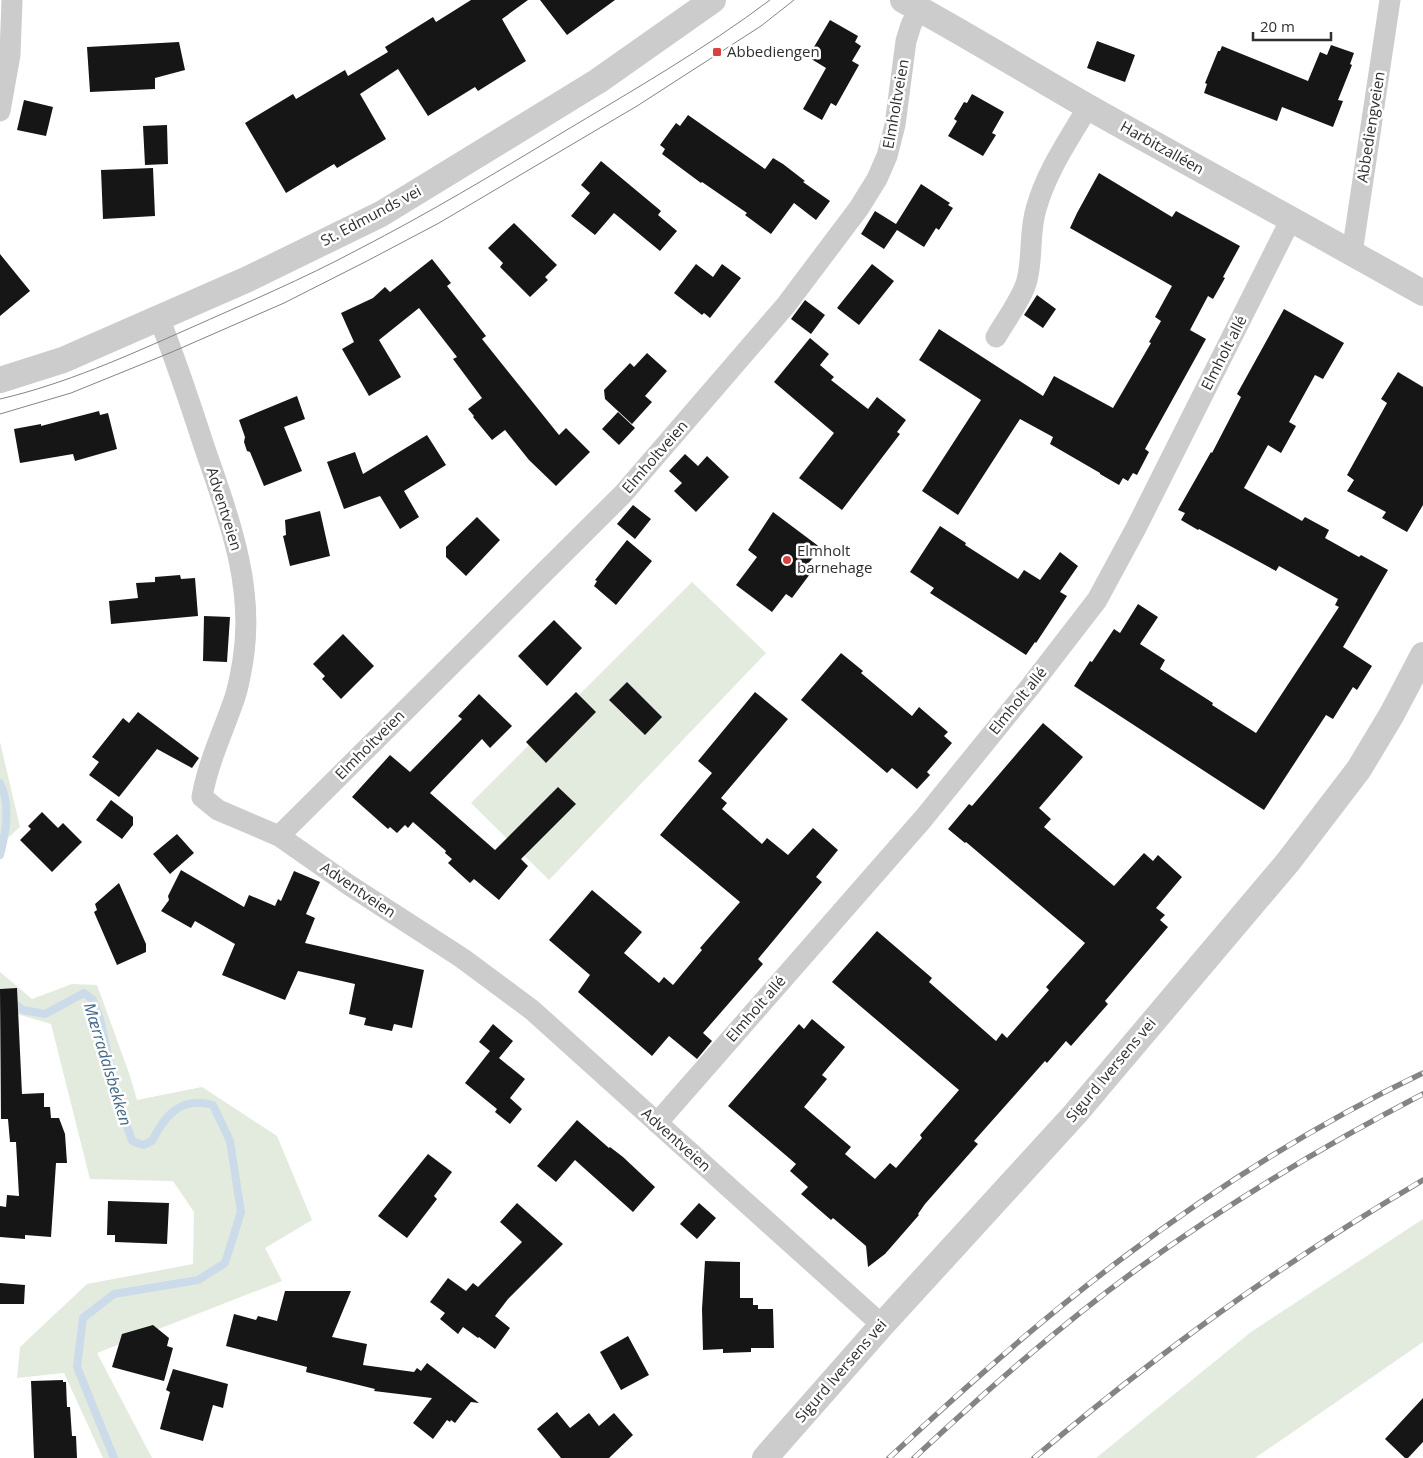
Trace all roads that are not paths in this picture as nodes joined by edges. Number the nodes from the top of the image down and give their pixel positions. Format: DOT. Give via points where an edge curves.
graph roads {
  1 [pos="12,0"];
  2 [pos="714,0"];
  3 [pos="1390,0"];
  4 [pos="911,4"];
  5 [pos="1088,107"];
  6 [pos="0,110"];
  7 [pos="1291,218"];
  8 [pos="1352,253"];
  9 [pos="1423,293"];
  10 [pos="159,318"];
  11 [pos="996,337"];
  12 [pos="0,380"];
  13 [pos="1423,655"];
  14 [pos="279,836"];
  15 [pos="657,1123"];
  16 [pos="882,1325"];
  17 [pos="765,1458"];
  1 -- 6 [label="street" via="10,55"];
  2 -- 10 [label="street, St. Edmunds vei" via="598,81 380,214 248,279"];
  3 -- 8 [label="street, Abbediengveien"];
  4 -- 5 [label="street, Harbitzalléen"];
  4 -- 14 [label="street, Elmholtveien" via="911,25 895,125 884,164 859,208 786,305 623,494"];
  5 -- 7 [label="street, Harbitzalléen"];
  5 -- 11 [label="street" via="1050,173 1036,209 1027,283"];
  7 -- 8 [label="street, Harbitzalléen"];
  7 -- 15 [label="street, Elmholt allé" via="1097,600 923,819"];
  8 -- 9 [label="street, Harbitzalléen"];
  10 -- 12 [label="street, St. Edmunds vei" via="64,360"];
  10 -- 14 [label="street, Adventveien" via="229,518 244,585 246,625 236,695 206,776 202,797 218,810"];
  13 -- 16 [label="street, Sigurd Iversens vei" via="1359,769 1288,862 1075,1114"];
  14 -- 15 [label="street, Adventveien" via="349,886 462,958 532,1010"];
  15 -- 16 [label="street, Adventveien"];
  16 -- 17 [label="street, Sigurd Iversens vei"];
}
